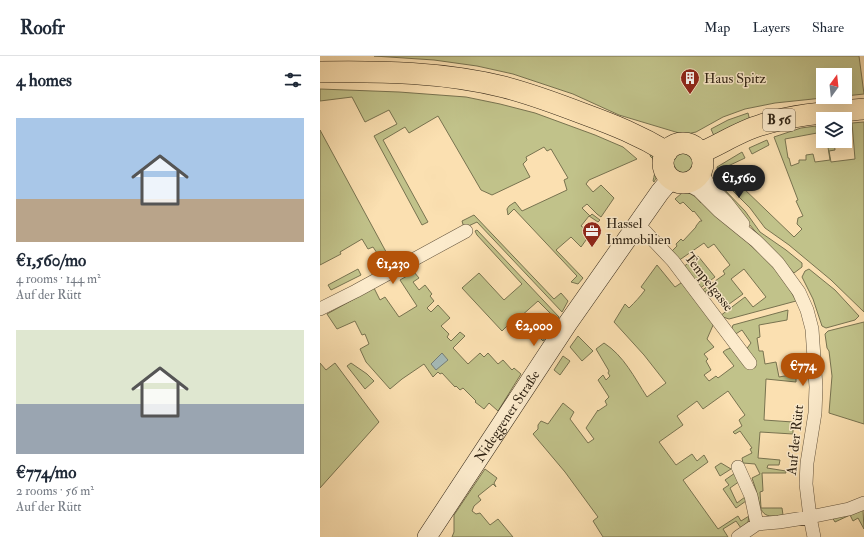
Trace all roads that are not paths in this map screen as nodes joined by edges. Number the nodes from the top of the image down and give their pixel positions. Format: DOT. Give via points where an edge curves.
graph roads {
  1 [pos="320,72"];
  2 [pos="864,109"];
  3 [pos="667,152"];
  4 [pos="689,171"];
  5 [pos="638,224"];
  6 [pos="466,231"];
  7 [pos="756,241"];
  8 [pos="320,309"];
  9 [pos="750,363"];
  10 [pos="738,467"];
  11 [pos="864,504"];
  12 [pos="810,517"];
  13 [pos="756,524"];
  14 [pos="427,537"];
  15 [pos="738,537"];
  16 [pos="814,537"];
  1 -- 3 [label="main road" via="429,75 504,87 616,125"];
  2 -- 4 [label="main road, Nideggener Straße / B 56" via="800,116 760,125"];
  3 -- 4 [label="main road" via="663,166 665,172"];
  3 -- 4 [label="main road" via="675,145 691,145"];
  4 -- 5 [label="street, Nideggener Straße" via="660,192"];
  4 -- 7 [label="street, Auf der Rütt" via="708,184 726,202"];
  4 -- 7 [label="street, Auf der Rütt" via="698,190 718,211"];
  5 -- 9 [label="street, Tempelgasse" via="673,261"];
  5 -- 14 [label="street, Nideggener Straße" via="568,323"];
  6 -- 8 [label="street"];
  7 -- 12 [label="street, Auf der Rütt" via="778,262 804,302 810,317 816,387 815,414 807,467"];
  10 -- 13 [label="street" via="751,496"];
  11 -- 12 [label="street"];
  12 -- 13 [label="street"];
  12 -- 16 [label="street, Auf der Rütt"];
  13 -- 15 [label="street"];
}
